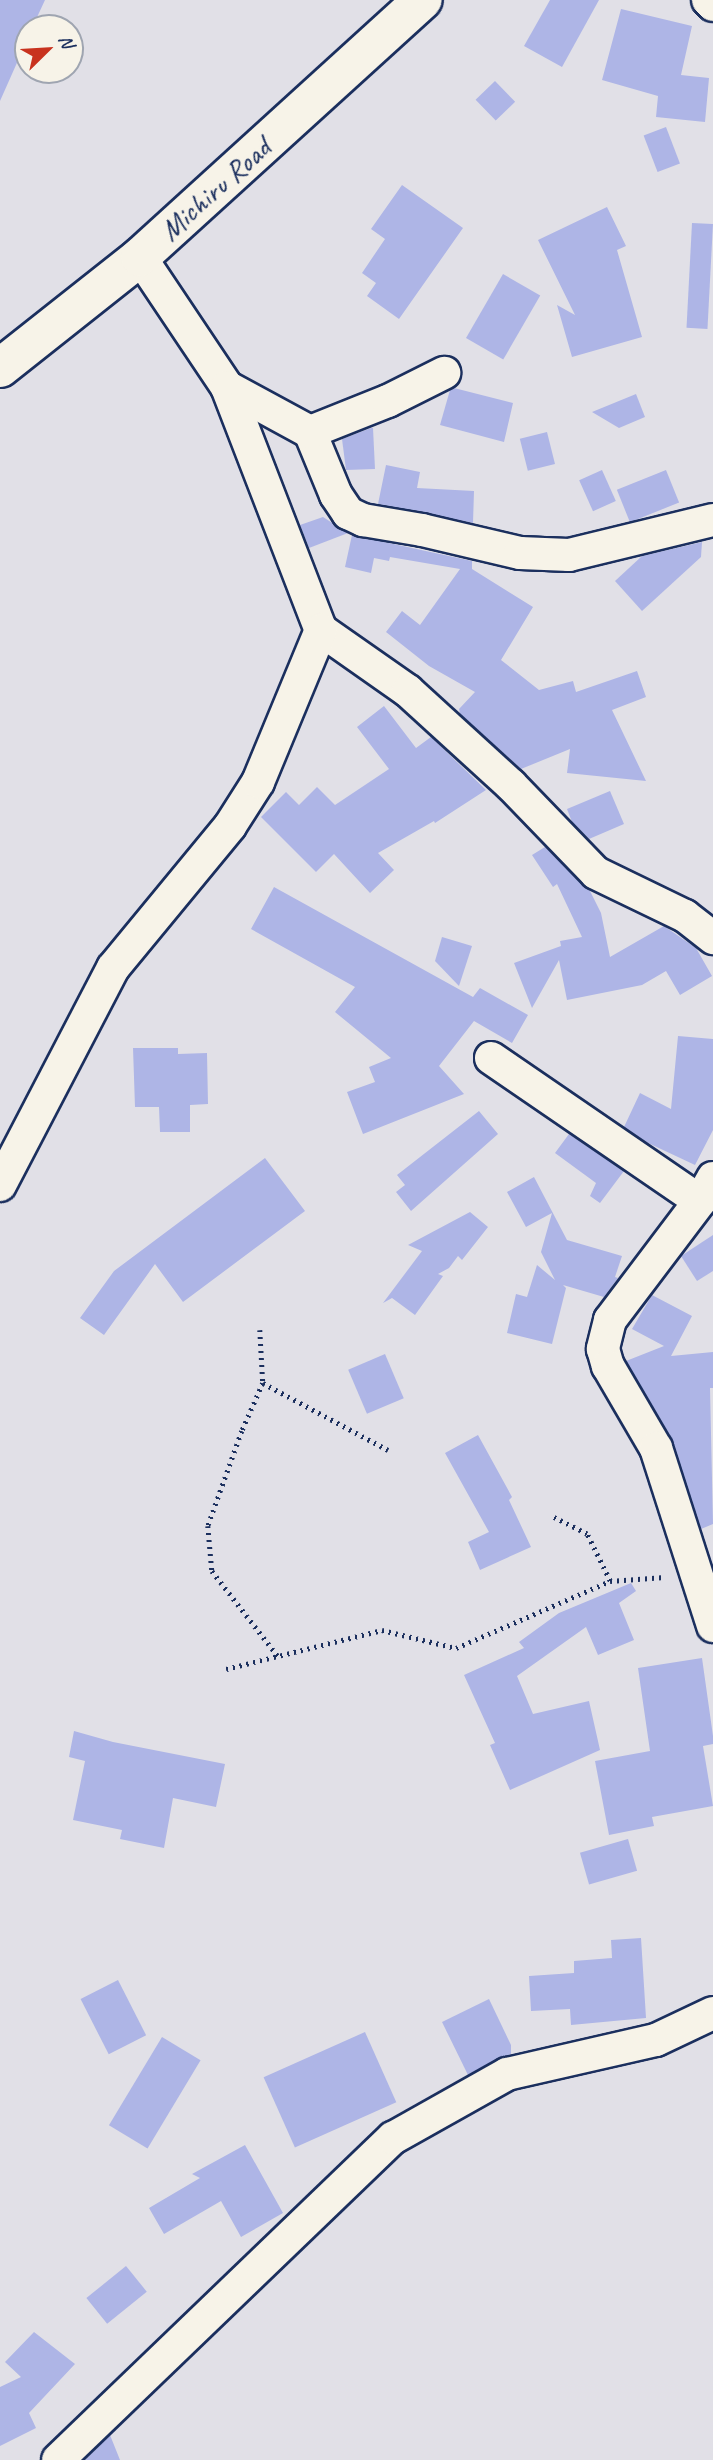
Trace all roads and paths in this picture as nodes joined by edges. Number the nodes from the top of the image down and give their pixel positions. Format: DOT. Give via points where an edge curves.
graph roads {
  1 [pos="422,0"];
  2 [pos="708,0"];
  3 [pos="713,5"];
  4 [pos="140,257"];
  5 [pos="0,368"];
  6 [pos="444,373"];
  7 [pos="227,387"];
  8 [pos="310,432"];
  9 [pos="713,520"];
  10 [pos="321,630"];
  11 [pos="713,937"];
  12 [pos="491,1058"];
  13 [pos="0,1185"];
  14 [pos="706,1189"];
  15 [pos="260,1330"];
  16 [pos="263,1384"];
  17 [pos="388,1450"];
  18 [pos="551,1516"];
  19 [pos="698,1575"];
  20 [pos="610,1581"];
  21 [pos="713,1626"];
  22 [pos="278,1656"];
  23 [pos="226,1669"];
  24 [pos="713,2013"];
  25 [pos="58,2460"];
  1 -- 4 [label="street, Michiru Road"];
  2 -- 3 [label="street"];
  4 -- 5 [label="street, Michiru Road"];
  4 -- 7 [label="street"];
  6 -- 8 [label="street"];
  7 -- 8 [label="street"];
  7 -- 10 [label="street"];
  8 -- 9 [label="street" via="336,495 348,513 363,520 520,552 569,555"];
  10 -- 11 [label="street" via="408,691 511,785 596,873 685,916"];
  10 -- 13 [label="street" via="258,782 230,826 113,968"];
  12 -- 14 [label="street"];
  14 -- 19 [label="street" via="610,1320 603,1349 608,1366 656,1448"];
  15 -- 16 [label="path"];
  16 -- 17 [label="path"];
  16 -- 22 [label="path" via="208,1526 212,1571"];
  18 -- 20 [label="path" via="587,1534"];
  19 -- 20 [label="path"];
  19 -- 21 [label="street"];
  20 -- 22 [label="path" via="456,1648 383,1630"];
  22 -- 23 [label="path"];
  24 -- 25 [label="street" via="656,2040 507,2074 393,2138"];
}
